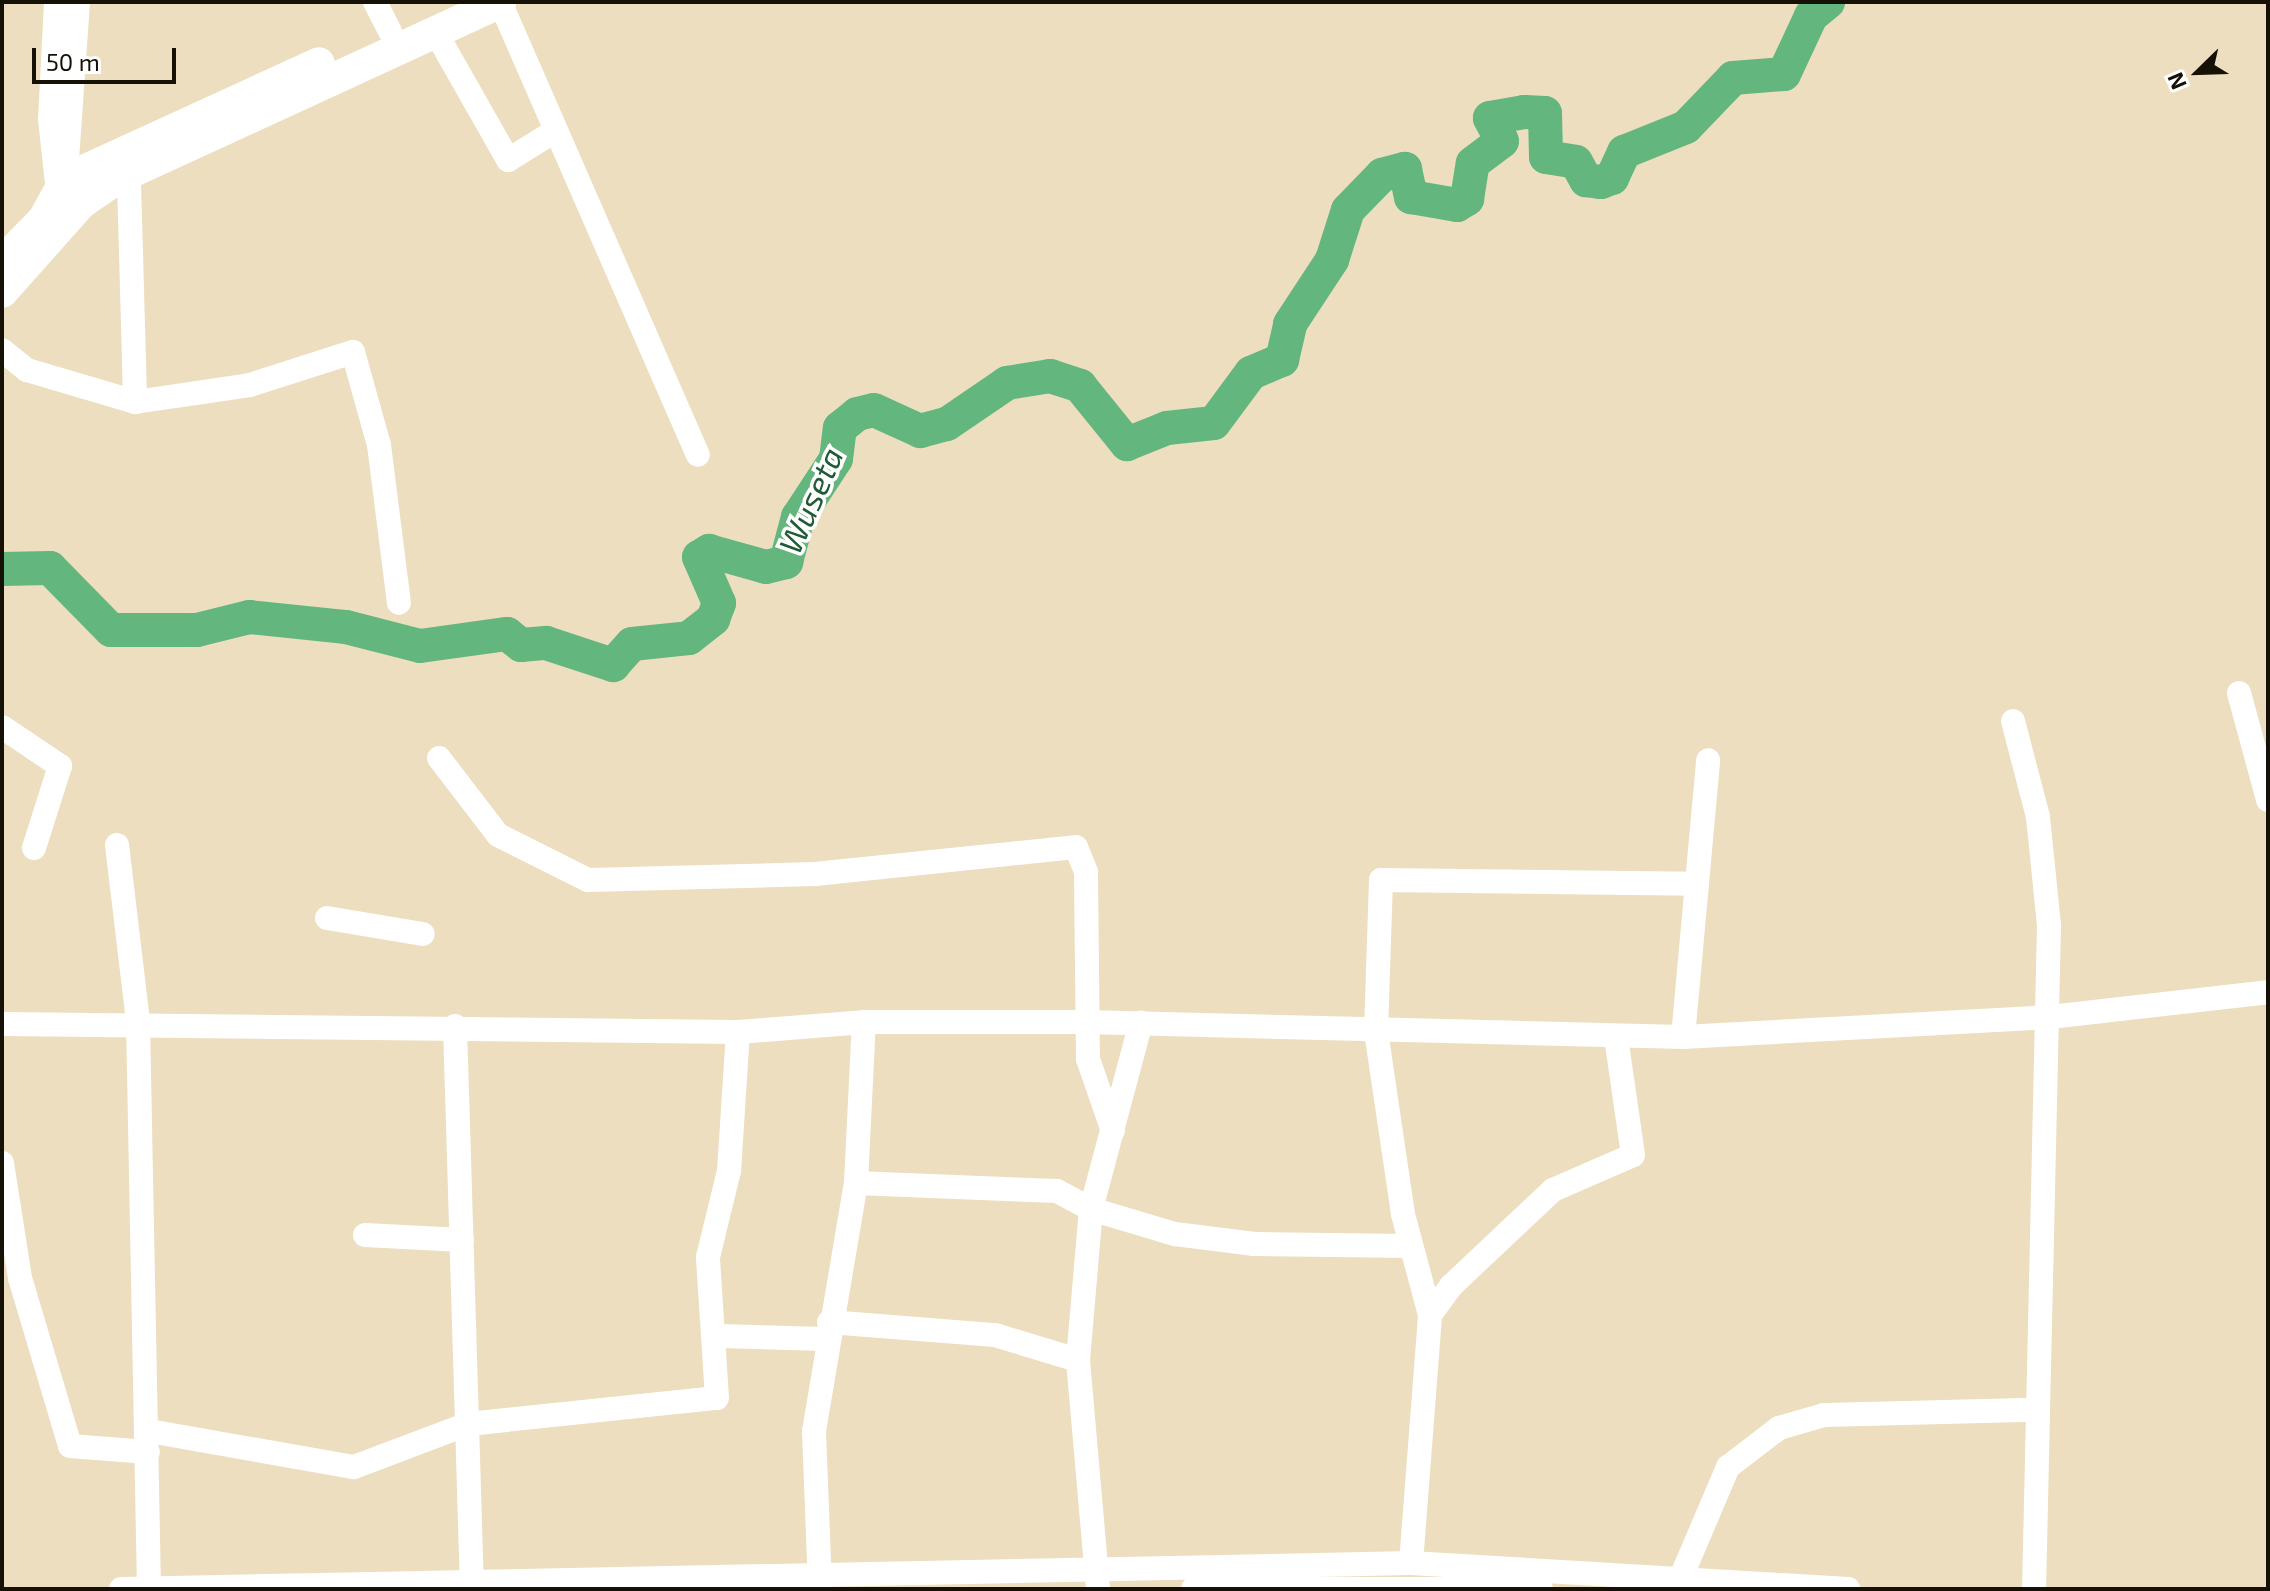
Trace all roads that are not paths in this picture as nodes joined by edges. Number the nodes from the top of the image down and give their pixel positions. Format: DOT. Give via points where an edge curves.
graph roads {
  1 [pos="56,2"];
  2 [pos="78,2"];
  3 [pos="375,2"];
  4 [pos="453,2"];
  5 [pos="500,2"];
  6 [pos="390,31"];
  7 [pos="436,33"];
  8 [pos="555,131"];
  9 [pos="129,182"];
  10 [pos="67,199"];
  11 [pos="2,262"];
  12 [pos="2,292"];
  13 [pos="2,350"];
  14 [pos="135,402"];
  15 [pos="698,455"];
  16 [pos="399,603"];
  17 [pos="2239,693"];
  18 [pos="2013,721"];
  19 [pos="2,727"];
  20 [pos="439,758"];
  21 [pos="1708,760"];
  22 [pos="2268,800"];
  23 [pos="117,845"];
  24 [pos="34,848"];
  25 [pos="1696,884"];
  26 [pos="327,918"];
  27 [pos="423,934"];
  28 [pos="2268,992"];
  29 [pos="2050,1017"];
  30 [pos="138,1021"];
  31 [pos="864,1022"];
  32 [pos="1084,1022"];
  33 [pos="1141,1023"];
  34 [pos="2,1024"];
  35 [pos="455,1026"];
  36 [pos="1376,1031"];
  37 [pos="738,1032"];
  38 [pos="1616,1037"];
  39 [pos="1683,1037"];
  40 [pos="1113,1131"];
  41 [pos="2,1163"];
  42 [pos="856,1183"];
  43 [pos="1091,1209"];
  44 [pos="365,1235"];
  45 [pos="462,1240"];
  46 [pos="1411,1246"];
  47 [pos="1430,1315"];
  48 [pos="827,1330"];
  49 [pos="718,1336"];
  50 [pos="1078,1360"];
  51 [pos="2034,1410"];
  52 [pos="468,1424"];
  53 [pos="148,1442"];
  54 [pos="1411,1563"];
  55 [pos="1098,1579"];
  56 [pos="820,1581"];
  57 [pos="472,1585"];
  58 [pos="1678,1585"];
  59 [pos="149,1587"];
  60 [pos="1268,1588"];
  61 [pos="121,1589"];
  62 [pos="1193,1589"];
  63 [pos="1541,1589"];
  64 [pos="1848,1589"];
  65 [pos="2034,1589"];
  1 -- 10 [label="street"];
  2 -- 10 [label="street"];
  3 -- 6 [label="street"];
  4 -- 6 [label="main road"];
  5 -- 7 [label="main road"];
  5 -- 8 [label="street"];
  6 -- 10 [label="main road"];
  7 -- 8 [label="street" via="508,160"];
  7 -- 10 [label="main road"];
  8 -- 15 [label="street"];
  9 -- 14 [label="street"];
  10 -- 11 [label="main road"];
  10 -- 12 [label="main road"];
  13 -- 14 [label="street" via="27,370"];
  14 -- 16 [label="street" via="250,385 353,352 379,445"];
  17 -- 22 [label="street"];
  18 -- 29 [label="street" via="2038,817"];
  19 -- 24 [label="street" via="60,766"];
  20 -- 32 [label="street" via="465,800 498,835 588,880 815,874 1076,847 1086,872"];
  21 -- 25 [label="street"];
  23 -- 30 [label="street"];
  25 -- 36 [label="street" via="1381,880"];
  25 -- 39 [label="street"];
  26 -- 27 [label="street"];
  28 -- 29 [label="street"];
  29 -- 39 [label="street"];
  29 -- 51 [label="street"];
  30 -- 34 [label="street"];
  30 -- 35 [label="street"];
  30 -- 53 [label="street"];
  31 -- 32 [label="street"];
  31 -- 37 [label="street"];
  31 -- 42 [label="street"];
  32 -- 33 [label="street"];
  32 -- 40 [label="street" via="1088,1059"];
  33 -- 36 [label="street"];
  33 -- 40 [label="street"];
  35 -- 37 [label="street"];
  35 -- 45 [label="street"];
  36 -- 38 [label="street"];
  36 -- 46 [label="street"];
  37 -- 49 [label="street" via="729,1171 708,1257"];
  38 -- 39 [label="street"];
  38 -- 47 [label="street" via="1633,1155 1553,1190 1451,1286"];
  40 -- 43 [label="street"];
  41 -- 53 [label="street" via="20,1278 70,1446"];
  42 -- 43 [label="street" via="1057,1191"];
  42 -- 48 [label="street"];
  43 -- 46 [label="street" via="1175,1234 1254,1244"];
  43 -- 50 [label="street"];
  44 -- 45 [label="street"];
  45 -- 52 [label="street"];
  46 -- 47 [label="street"];
  47 -- 54 [label="street"];
  48 -- 49 [label="street"];
  48 -- 50 [label="street" via="995,1335"];
  48 -- 56 [label="street" via="814,1431"];
  49 -- 52 [label="street" via="717,1398"];
  50 -- 55 [label="street"];
  51 -- 58 [label="street" via="1824,1415 1779,1428 1728,1467"];
  51 -- 65 [label="street"];
  52 -- 53 [label="street" via="354,1467"];
  52 -- 57 [label="street"];
  53 -- 59 [label="street"];
  54 -- 55 [label="street"];
  54 -- 58 [label="street"];
  55 -- 56 [label="street"];
  56 -- 57 [label="street"];
  57 -- 59 [label="street"];
  58 -- 64 [label="street"];
  59 -- 61 [label="street"];
  60 -- 62 [label="street"];
  60 -- 63 [label="street"];
}
